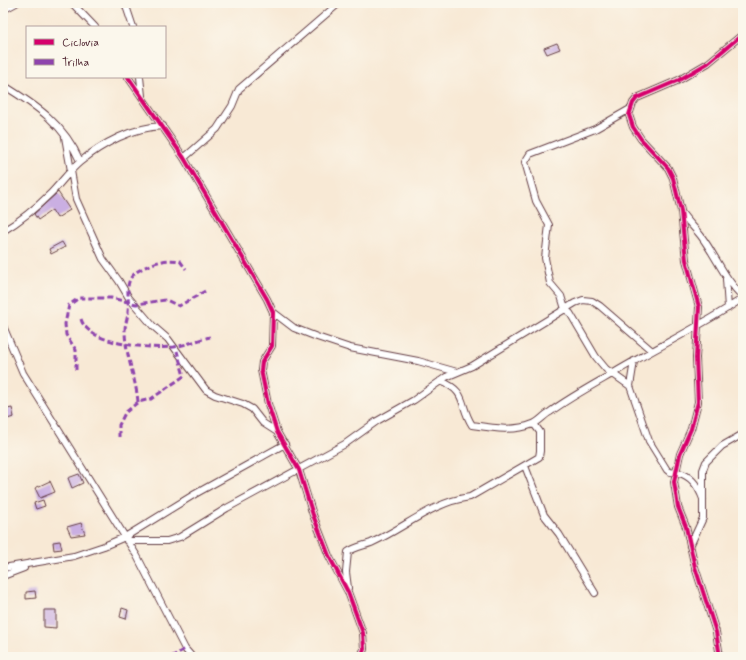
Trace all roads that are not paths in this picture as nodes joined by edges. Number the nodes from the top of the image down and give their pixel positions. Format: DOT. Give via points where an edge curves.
graph roads {
  1 [pos="16,3"];
  2 [pos="72,3"];
  3 [pos="125,3"];
  4 [pos="338,4"];
  5 [pos="3,10"];
  6 [pos="94,26"];
  7 [pos="133,26"];
  8 [pos="743,34"];
  9 [pos="129,78"];
  10 [pos="140,78"];
  11 [pos="3,85"];
  12 [pos="142,98"];
  13 [pos="630,109"];
  14 [pos="163,126"];
  15 [pos="65,137"];
  16 [pos="184,158"];
  17 [pos="80,161"];
  18 [pos="71,170"];
  19 [pos="680,211"];
  20 [pos="3,231"];
  21 [pos="726,278"];
  22 [pos="743,297"];
  23 [pos="728,308"];
  24 [pos="565,309"];
  25 [pos="272,312"];
  26 [pos="3,326"];
  27 [pos="698,326"];
  28 [pos="651,350"];
  29 [pos="634,361"];
  30 [pos="457,372"];
  31 [pos="612,373"];
  32 [pos="440,381"];
  33 [pos="630,386"];
  34 [pos="534,424"];
  35 [pos="277,432"];
  36 [pos="743,434"];
  37 [pos="286,444"];
  38 [pos="525,466"];
  39 [pos="299,470"];
  40 [pos="675,473"];
  41 [pos="704,499"];
  42 [pos="126,539"];
  43 [pos="690,546"];
  44 [pos="31,565"];
  45 [pos="3,568"];
  46 [pos="3,576"];
  47 [pos="348,592"];
  48 [pos="595,593"];
  49 [pos="192,657"];
  50 [pos="361,657"];
  51 [pos="720,657"];
  1 -- 5 [label="street"];
  2 -- 6 [label="street"];
  3 -- 7 [label="street"];
  4 -- 16 [label="street" via="239,89 232,106 217,129"];
  8 -- 13 [label="street" via="708,63 637,98"];
  9 -- 12 [label="street"];
  10 -- 12 [label="street"];
  11 -- 15 [label="street" via="51,118"];
  12 -- 14 [label="street"];
  13 -- 19 [label="street" via="633,127 668,168 673,178"];
  13 -- 24 [label="street" via="595,129 530,154 525,162 536,201 549,226 545,258 550,283 561,296"];
  14 -- 16 [label="street"];
  14 -- 17 [label="street" via="146,127 128,134"];
  15 -- 17 [label="street"];
  15 -- 18 [label="street"];
  16 -- 25 [label="street" via="267,299"];
  17 -- 18 [label="street"];
  18 -- 20 [label="street" via="51,193"];
  18 -- 35 [label="street" via="76,199 103,259 129,298 168,340 206,390 243,404"];
  19 -- 21 [label="street" via="700,236"];
  19 -- 27 [label="street" via="686,260 699,307"];
  21 -- 22 [label="street"];
  21 -- 23 [label="street"];
  22 -- 23 [label="street"];
  23 -- 27 [label="street"];
  24 -- 28 [label="street" via="583,300 592,301 614,316"];
  24 -- 30 [label="street"];
  24 -- 31 [label="street" via="573,317 596,357"];
  25 -- 30 [label="street" via="294,328 350,348 418,361"];
  25 -- 35 [label="street" via="272,346 262,362 261,370"];
  26 -- 42 [label="street" via="23,372"];
  27 -- 28 [label="street"];
  27 -- 40 [label="street" via="698,402"];
  28 -- 29 [label="street"];
  29 -- 31 [label="street"];
  29 -- 33 [label="street"];
  30 -- 32 [label="street"];
  31 -- 33 [label="street"];
  31 -- 34 [label="street"];
  32 -- 34 [label="street" via="453,386 461,396 472,425 518,428"];
  32 -- 39 [label="street" via="414,400 376,421 345,444"];
  33 -- 40 [label="street" via="649,441 667,470"];
  34 -- 38 [label="street" via="540,432 539,456"];
  35 -- 37 [label="street"];
  36 -- 41 [label="street" via="722,446 706,462 703,470"];
  37 -- 39 [label="street"];
  37 -- 42 [label="street" via="195,494"];
  38 -- 47 [label="street" via="470,497 441,504 370,543 348,552"];
  38 -- 48 [label="street" via="544,515 559,534"];
  39 -- 42 [label="street" via="227,508 180,537 166,542"];
  39 -- 47 [label="street" via="329,556"];
  40 -- 41 [label="street" via="681,474 698,486"];
  40 -- 43 [label="street" via="675,496"];
  41 -- 43 [label="street" via="703,518"];
  42 -- 44 [label="street" via="74,556"];
  42 -- 49 [label="street" via="154,586 185,649"];
  43 -- 51 [label="street" via="716,632"];
  44 -- 45 [label="street"];
  44 -- 46 [label="street"];
  47 -- 50 [label="street" via="363,633 364,649"];
}
